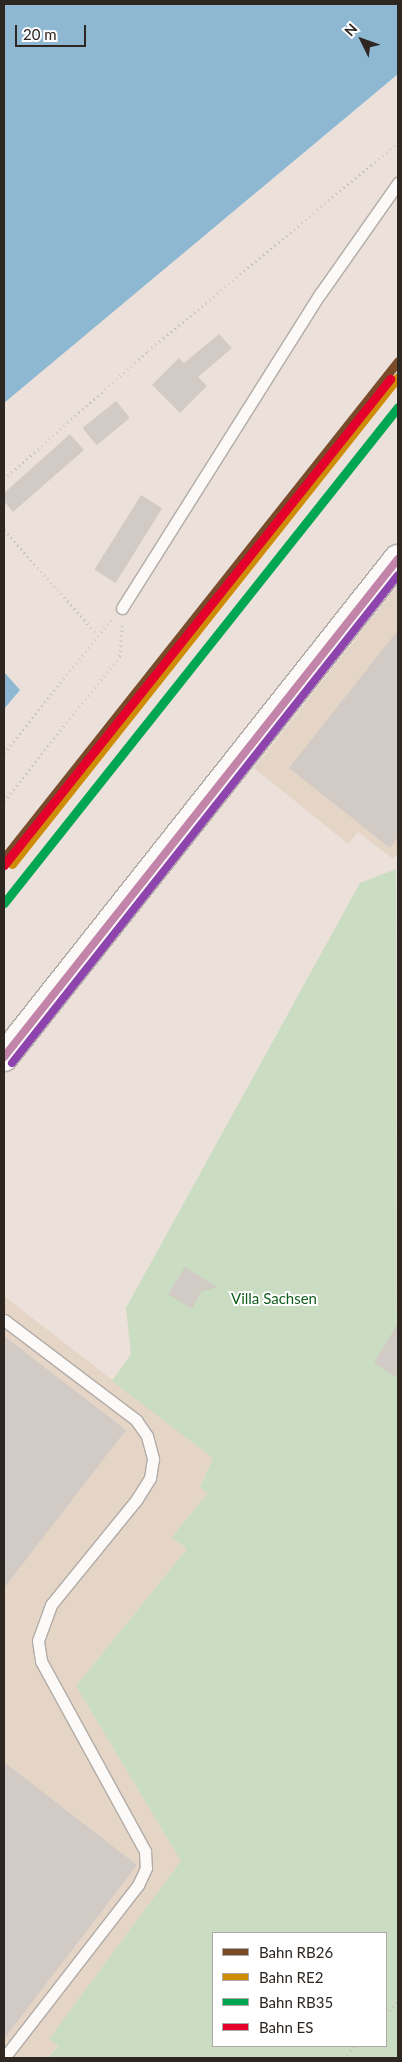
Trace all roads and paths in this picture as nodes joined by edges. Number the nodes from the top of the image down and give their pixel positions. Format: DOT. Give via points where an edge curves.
graph roads {
  1 [pos="398,144"];
  2 [pos="398,183"];
  3 [pos="4,479"];
  4 [pos="4,530"];
  5 [pos="398,559"];
  6 [pos="122,608"];
  7 [pos="97,634"];
  8 [pos="4,753"];
  9 [pos="4,801"];
  10 [pos="4,1057"];
  11 [pos="4,1320"];
  12 [pos="398,2001"];
  13 [pos="387,2013"];
  14 [pos="354,2047"];
  15 [pos="4,2058"];
  16 [pos="343,2058"];
  1 -- 3 [label="path" via="148,351"];
  2 -- 6 [label="lane" via="320,294"];
  4 -- 7 [label="path"];
  5 -- 10 [label="main road"];
  6 -- 7 [label="path"];
  6 -- 9 [label="path" via="124,640 120,656"];
  7 -- 8 [label="path"];
  11 -- 15 [label="lane" via="136,1420 147,1436 153,1459 150,1478 138,1499 51,1605 38,1641 41,1661 145,1851 146,1868 138,1885"];
  12 -- 13 [label="path"];
  14 -- 16 [label="path"];
}
